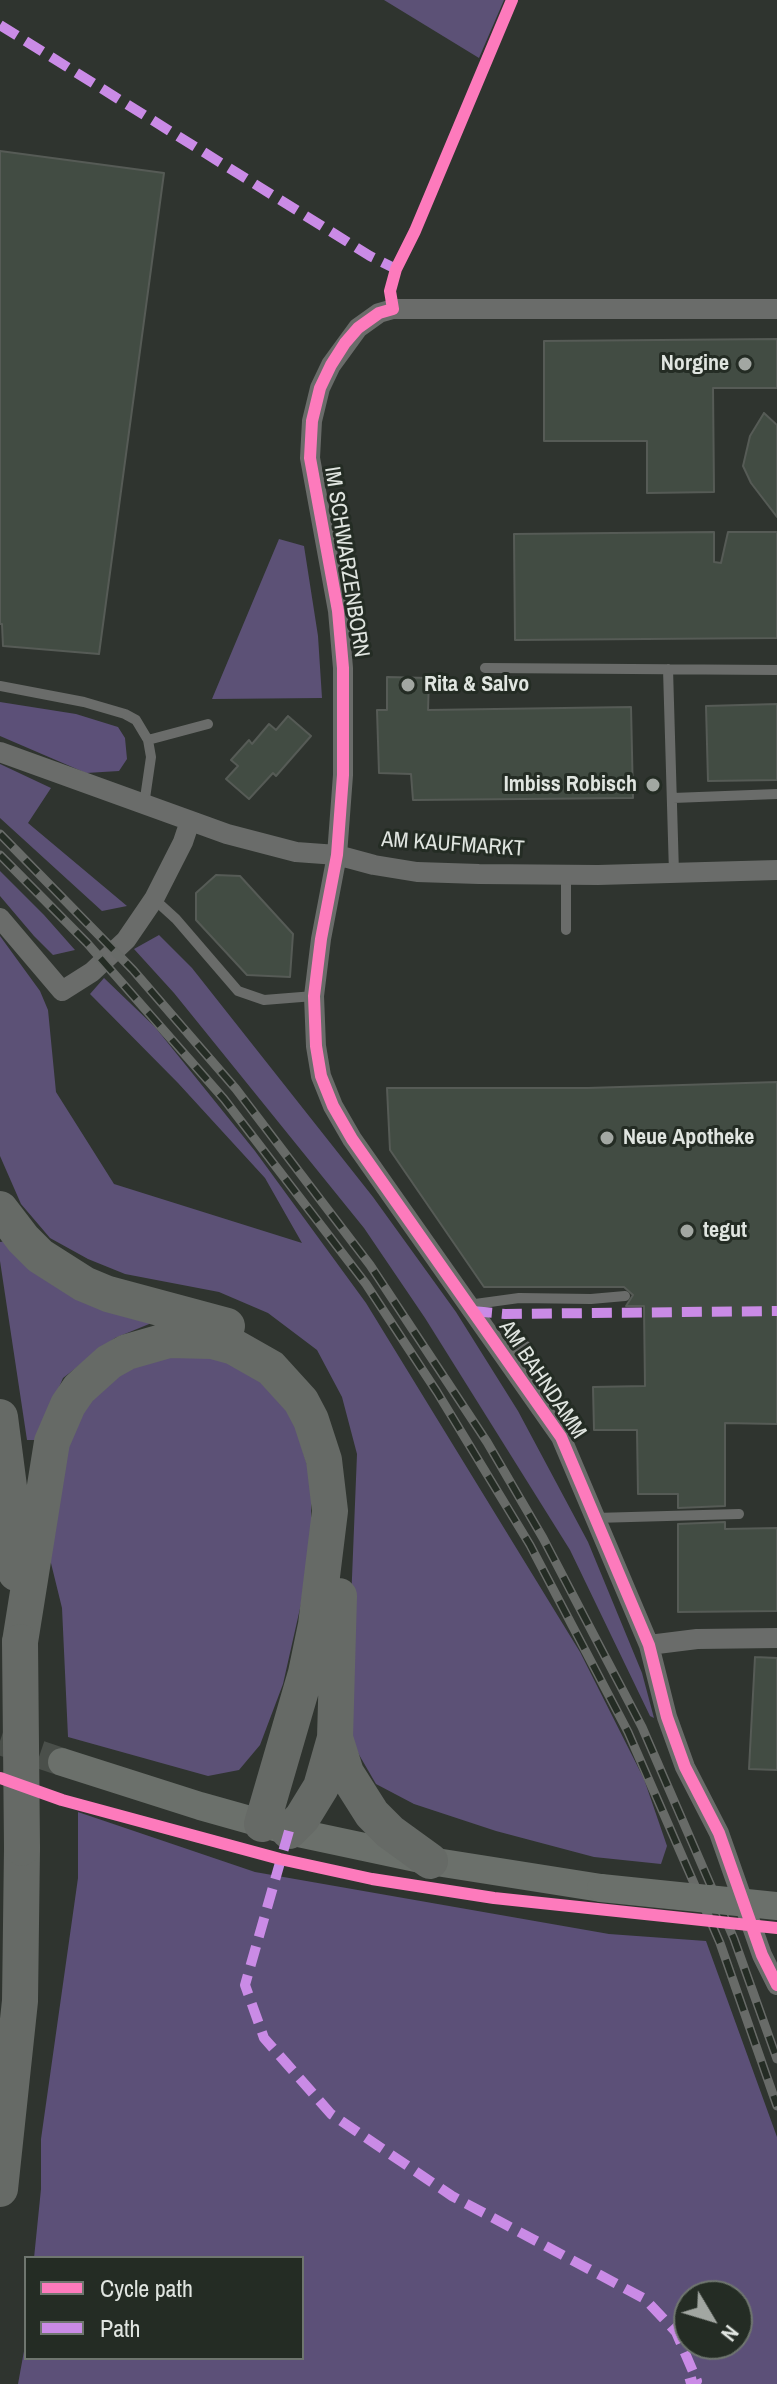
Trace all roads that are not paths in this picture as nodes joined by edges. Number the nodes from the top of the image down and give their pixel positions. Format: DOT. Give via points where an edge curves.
graph roads {
  1 [pos="777,309"];
  2 [pos="485,668"];
  3 [pos="668,669"];
  4 [pos="777,670"];
  5 [pos="0,686"];
  6 [pos="208,724"];
  7 [pos="148,740"];
  8 [pos="0,752"];
  9 [pos="777,794"];
  10 [pos="673,798"];
  11 [pos="144,805"];
  12 [pos="190,821"];
  13 [pos="337,855"];
  14 [pos="777,870"];
  15 [pos="674,873"];
  16 [pos="566,875"];
  17 [pos="154,899"];
  18 [pos="0,918"];
  19 [pos="566,930"];
  20 [pos="314,996"];
  21 [pos="0,1209"];
  22 [pos="625,1296"];
  23 [pos="467,1305"];
  24 [pos="526,1346"];
  25 [pos="504,1357"];
  26 [pos="0,1417"];
  27 [pos="739,1514"];
  28 [pos="595,1518"];
  29 [pos="777,1638"];
  30 [pos="20,1642"];
  31 [pos="649,1645"];
  32 [pos="335,1738"];
  33 [pos="62,1762"];
  34 [pos="275,1828"];
  35 [pos="430,1861"];
  36 [pos="777,1906"];
  37 [pos="777,1985"];
  38 [pos="0,2189"];
  1 -- 13 [label="street, IM SCHWARZENBORN" via="393,309 358,328 320,388 310,458 342,639 343,775"];
  2 -- 3 [label="lane"];
  3 -- 4 [label="lane"];
  3 -- 10 [label="lane"];
  5 -- 7 [label="lane" via="125,714 136,720"];
  6 -- 7 [label="lane"];
  7 -- 11 [label="lane" via="151,757"];
  8 -- 11 [label="street, AM KAUFMARKT"];
  9 -- 10 [label="lane"];
  10 -- 15 [label="lane"];
  11 -- 12 [label="street, AM KAUFMARKT"];
  12 -- 13 [label="street, AM KAUFMARKT" via="296,852"];
  12 -- 17 [label="street"];
  13 -- 16 [label="street, AM KAUFMARKT" via="417,872"];
  13 -- 20 [label="street, AM BAHNDAMM"];
  14 -- 15 [label="street, AM KAUFMARKT"];
  15 -- 16 [label="street, AM KAUFMARKT"];
  16 -- 19 [label="lane"];
  17 -- 18 [label="street" via="126,940 62,991"];
  17 -- 20 [label="lane" via="238,991 264,1000"];
  20 -- 23 [label="street, AM BAHNDAMM" via="321,1076 333,1106"];
  21 -- 32 [label="highway" via="23,1239 61,1272 108,1294 251,1336 293,1368 318,1401 334,1438 342,1514"];
  22 -- 23 [label="lane" via="519,1298"];
  23 -- 25 [label="street, AM BAHNDAMM"];
  24 -- 25 [label="lane"];
  25 -- 28 [label="street, AM BAHNDAMM" via="561,1437"];
  26 -- 30 [label="highway"];
  27 -- 28 [label="lane"];
  28 -- 31 [label="street, AM BAHNDAMM"];
  29 -- 31 [label="street"];
  30 -- 34 [label="highway" via="52,1442 79,1389 127,1352 169,1340 223,1344 271,1368 311,1420 324,1460 330,1511 316,1625"];
  30 -- 38 [label="highway, bridge" via="20,2001"];
  31 -- 37 [label="street, AM BAHNDAMM" via="667,1717 719,1833"];
  32 -- 34 [label="highway" via="321,1787 302,1818"];
  32 -- 35 [label="highway" via="346,1773 372,1814"];
  33 -- 34 [label="main road"];
  34 -- 35 [label="main road"];
  35 -- 36 [label="main road, bridge" via="601,1888"];
}
